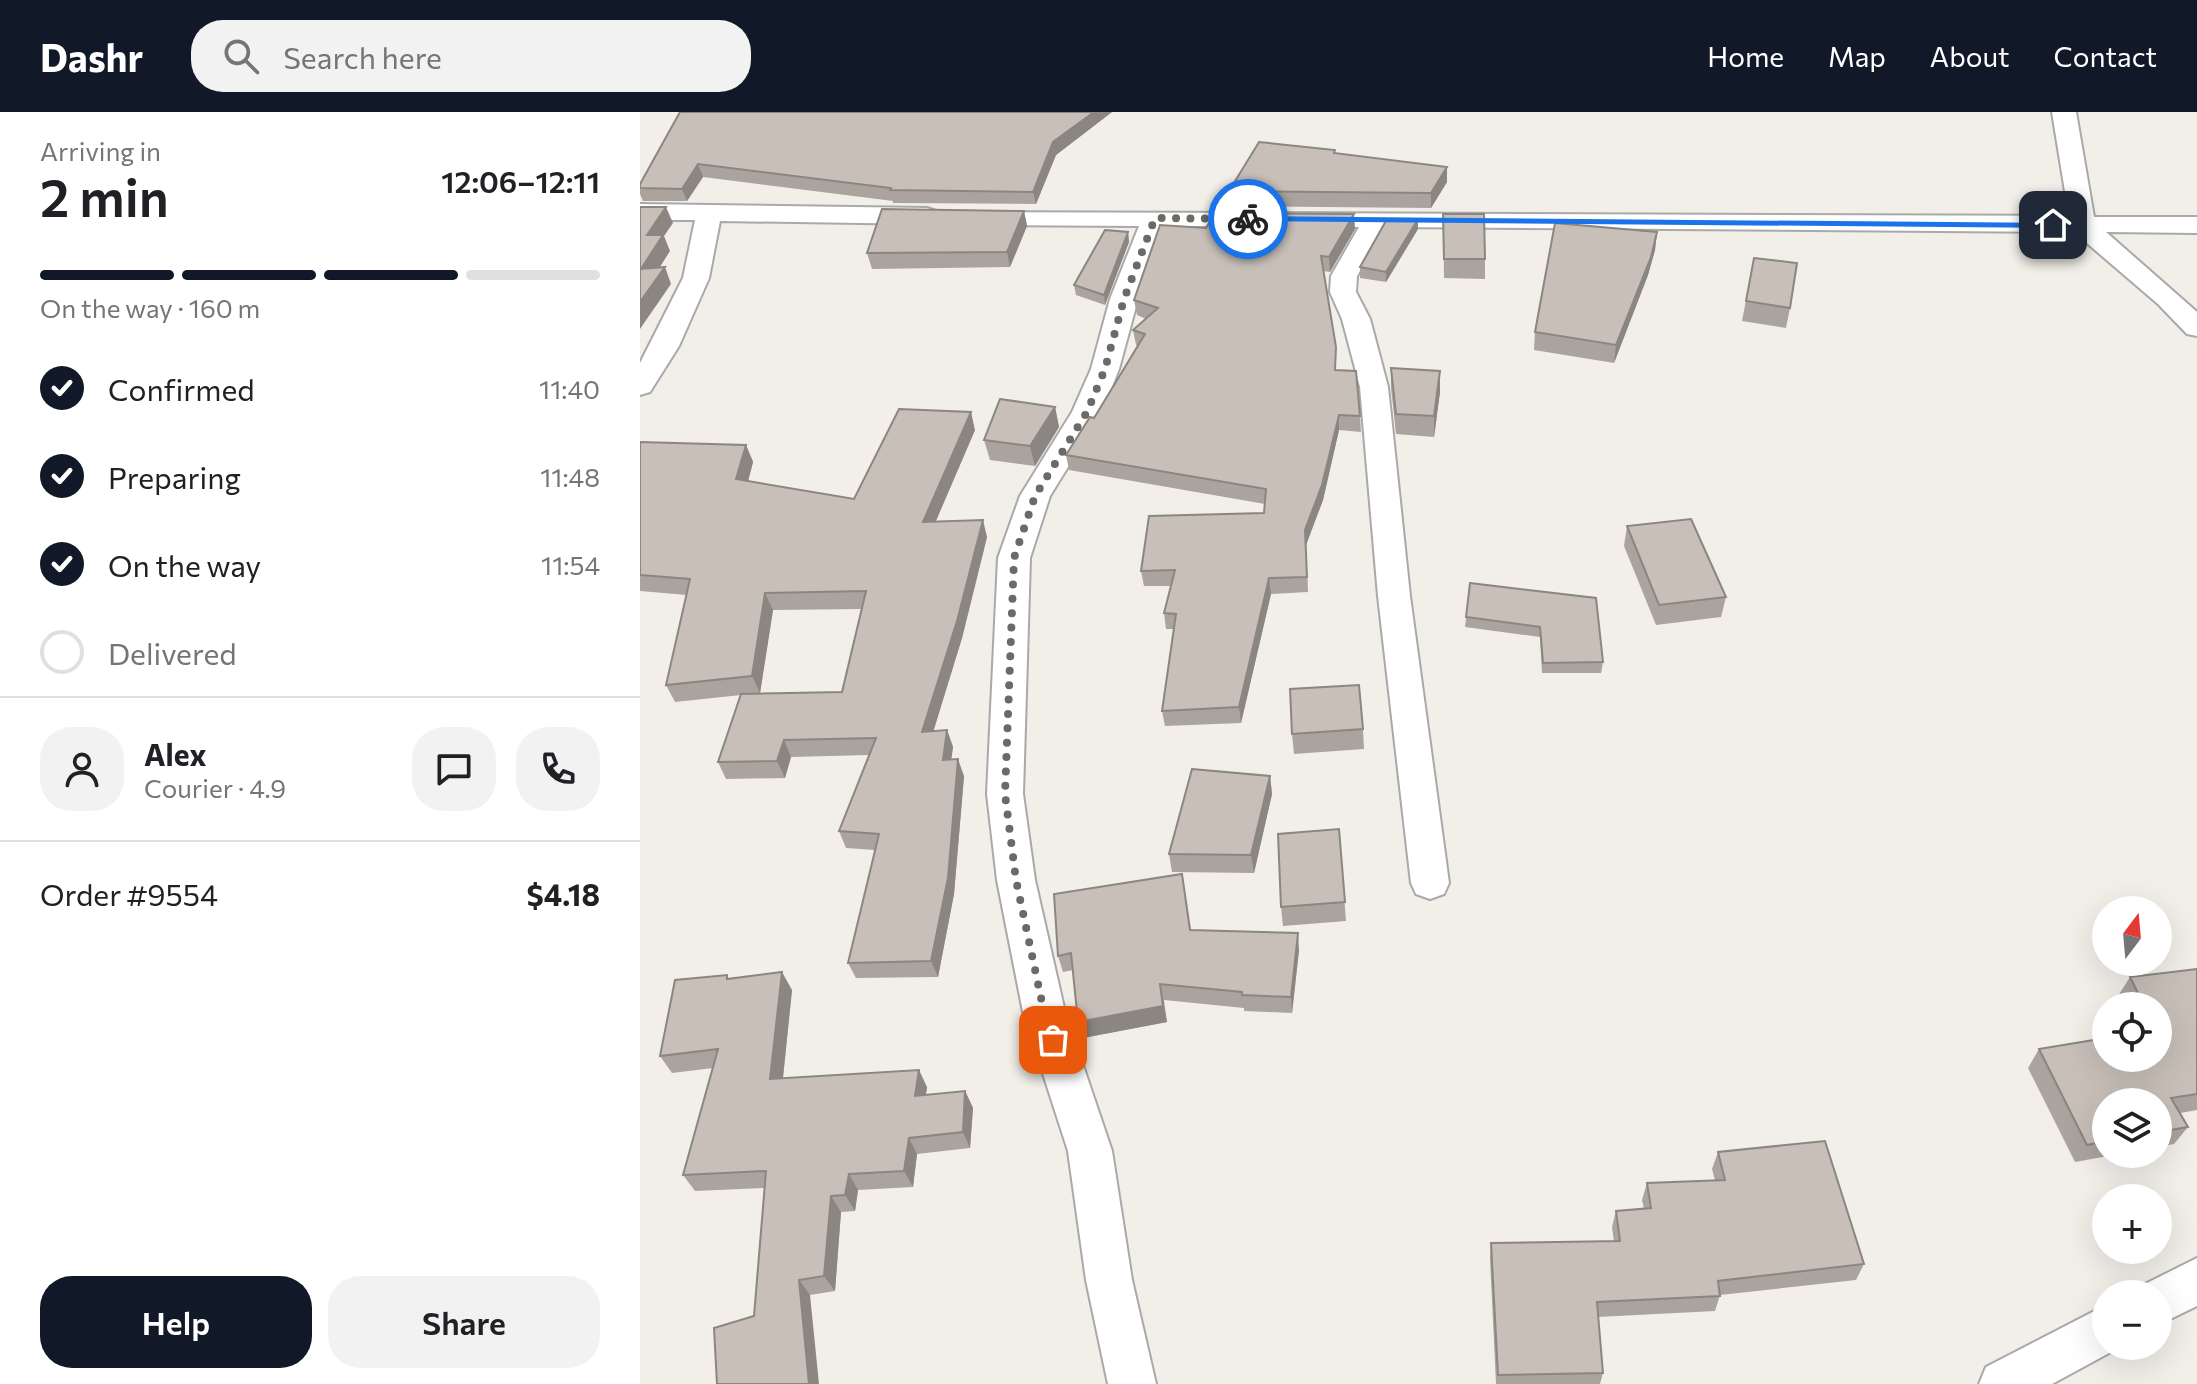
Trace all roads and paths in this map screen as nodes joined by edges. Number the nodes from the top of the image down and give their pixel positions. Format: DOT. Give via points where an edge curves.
graph roads {
  1 [pos="2064,112"];
  2 [pos="640,212"];
  3 [pos="709,214"];
  4 [pos="1155,218"];
  5 [pos="1376,220"];
  6 [pos="2197,225"];
  7 [pos="2083,226"];
  8 [pos="2197,328"];
  9 [pos="640,386"];
  10 [pos="1430,883"];
  11 [pos="2197,1281"];
  12 [pos="2172,1294"];
  13 [pos="2092,1336"];
  14 [pos="1132,1384"];
  15 [pos="2003,1384"];
  1 -- 7 [label="street"];
  2 -- 3 [label="street"];
  3 -- 4 [label="street"];
  3 -- 9 [label="street" via="696,278"];
  4 -- 5 [label="street"];
  4 -- 14 [label="street" via="1105,369 1087,412 1035,496 1014,558 1005,794 1016,880 1041,998 1090,1151 1109,1280"];
  5 -- 7 [label="street"];
  5 -- 10 [label="street" via="1344,276 1343,292 1374,387"];
  6 -- 7 [label="street"];
  7 -- 8 [label="street"];
  11 -- 12 [label="street"];
  13 -- 15 [label="street"];
}
